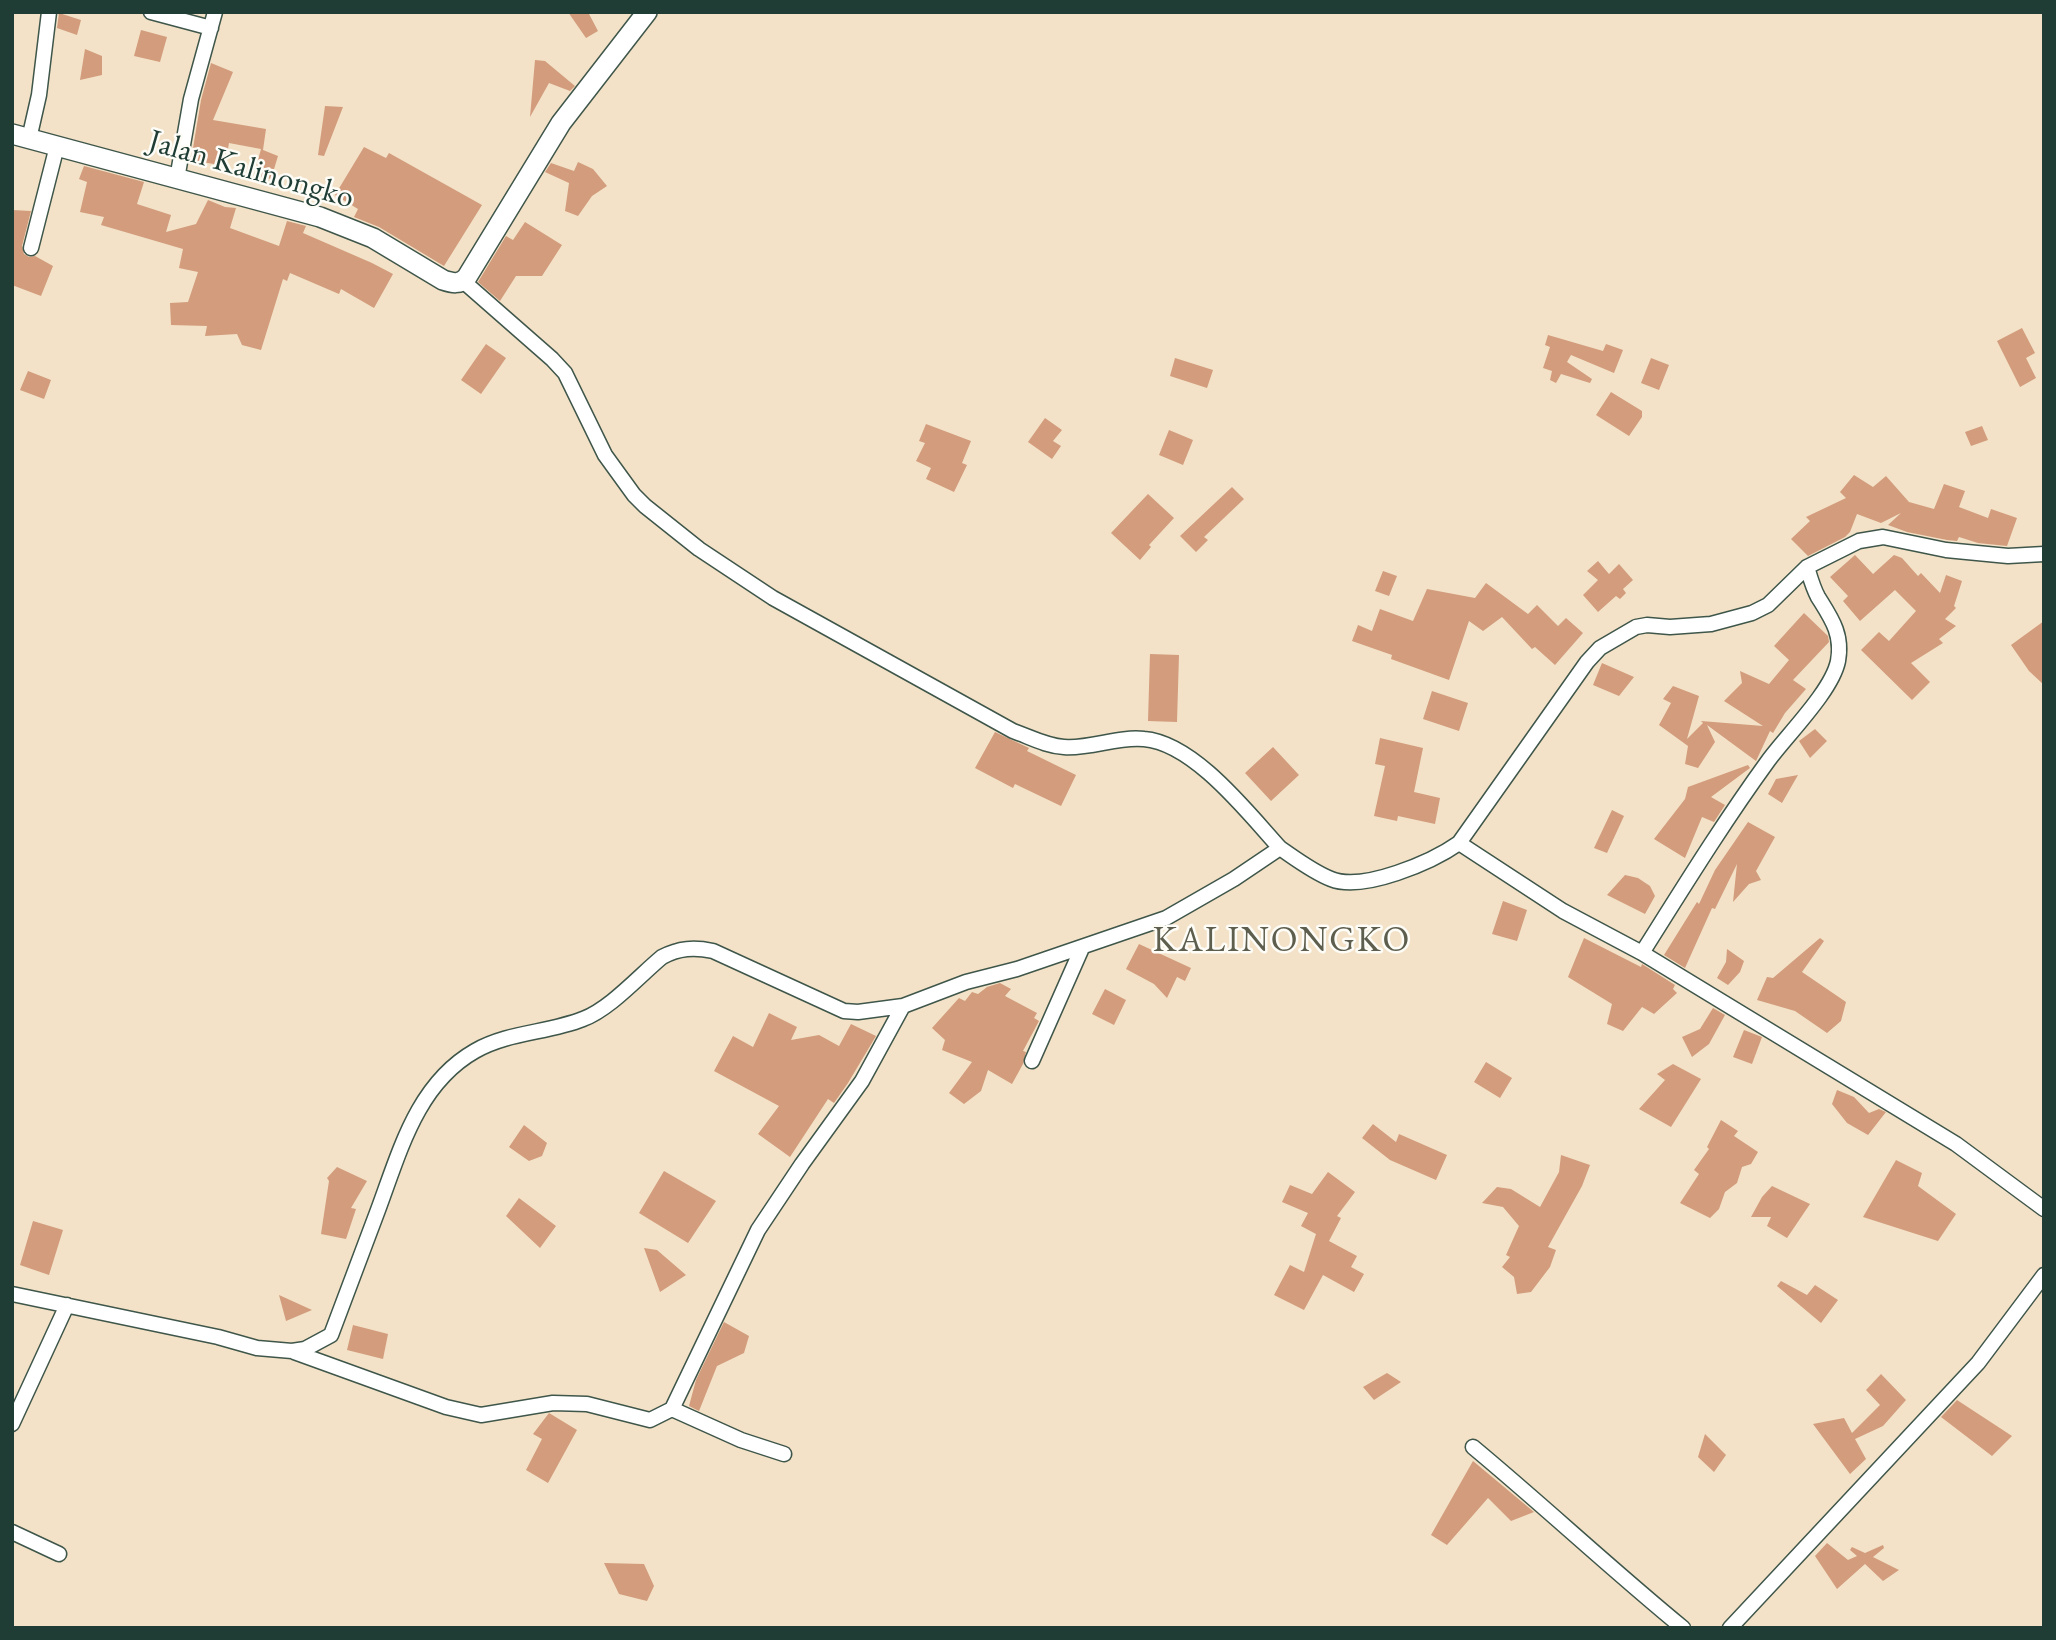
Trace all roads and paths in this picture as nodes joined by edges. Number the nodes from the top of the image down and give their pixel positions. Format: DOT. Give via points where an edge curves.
graph roads {
  1 [pos="49,12"];
  2 [pos="151,12"];
  3 [pos="215,12"];
  4 [pos="647,12"];
  5 [pos="211,28"];
  6 [pos="21,137"];
  7 [pos="57,146"];
  8 [pos="177,178"];
  9 [pos="31,248"];
  10 [pos="463,281"];
  11 [pos="2044,554"];
  12 [pos="1807,567"];
  13 [pos="1459,843"];
  14 [pos="1280,848"];
  15 [pos="1082,948"];
  16 [pos="1642,953"];
  17 [pos="903,1006"];
  18 [pos="1032,1061"];
  19 [pos="2044,1209"];
  20 [pos="2044,1275"];
  21 [pos="12,1294"];
  22 [pos="66,1305"];
  23 [pos="292,1351"];
  24 [pos="672,1409"];
  25 [pos="12,1424"];
  26 [pos="1473,1447"];
  27 [pos="784,1454"];
  28 [pos="12,1532"];
  29 [pos="59,1554"];
  30 [pos="1683,1628"];
  31 [pos="1730,1628"];
  1 -- 6 [label="street" via="39,94"];
  2 -- 5 [label="street"];
  3 -- 5 [label="street"];
  4 -- 10 [label="street" via="561,123"];
  5 -- 8 [label="street" via="191,99"];
  6 -- 7 [label="street, Jalan Kalinongko"];
  7 -- 8 [label="street, Jalan Kalinongko"];
  7 -- 9 [label="street"];
  8 -- 10 [label="street, Jalan Kalinongko" via="320,218 373,239 443,280"];
  10 -- 14 [label="street" via="565,373 619,477 645,506 699,549 773,598 1013,731 1066,748 1131,739 1165,743 1224,786"];
  11 -- 12 [label="street" via="1946,550 1883,537 1858,541"];
  12 -- 13 [label="street" via="1768,605 1752,613 1711,624 1636,627 1600,648"];
  12 -- 16 [label="street" via="1838,632 1838,662 1828,684 1768,761"];
  13 -- 14 [label="street" via="1414,868 1362,882 1332,880"];
  13 -- 16 [label="street" via="1563,911"];
  14 -- 15 [label="street" via="1166,918"];
  15 -- 17 [label="street"];
  15 -- 18 [label="street"];
  16 -- 19 [label="street" via="1956,1144"];
  17 -- 23 [label="street" via="844,1011 725,955 686,948 662,957 584,1019 477,1049 430,1091 407,1130 331,1335"];
  17 -- 24 [label="street" via="862,1081 758,1230"];
  20 -- 31 [label="street" via="1978,1363"];
  21 -- 22 [label="street"];
  22 -- 23 [label="street" via="257,1348"];
  22 -- 25 [label="street"];
  23 -- 24 [label="street" via="446,1407 481,1415 553,1403 587,1404 650,1420"];
  24 -- 27 [label="street"];
  26 -- 30 [label="street"];
  28 -- 29 [label="street"];
}
